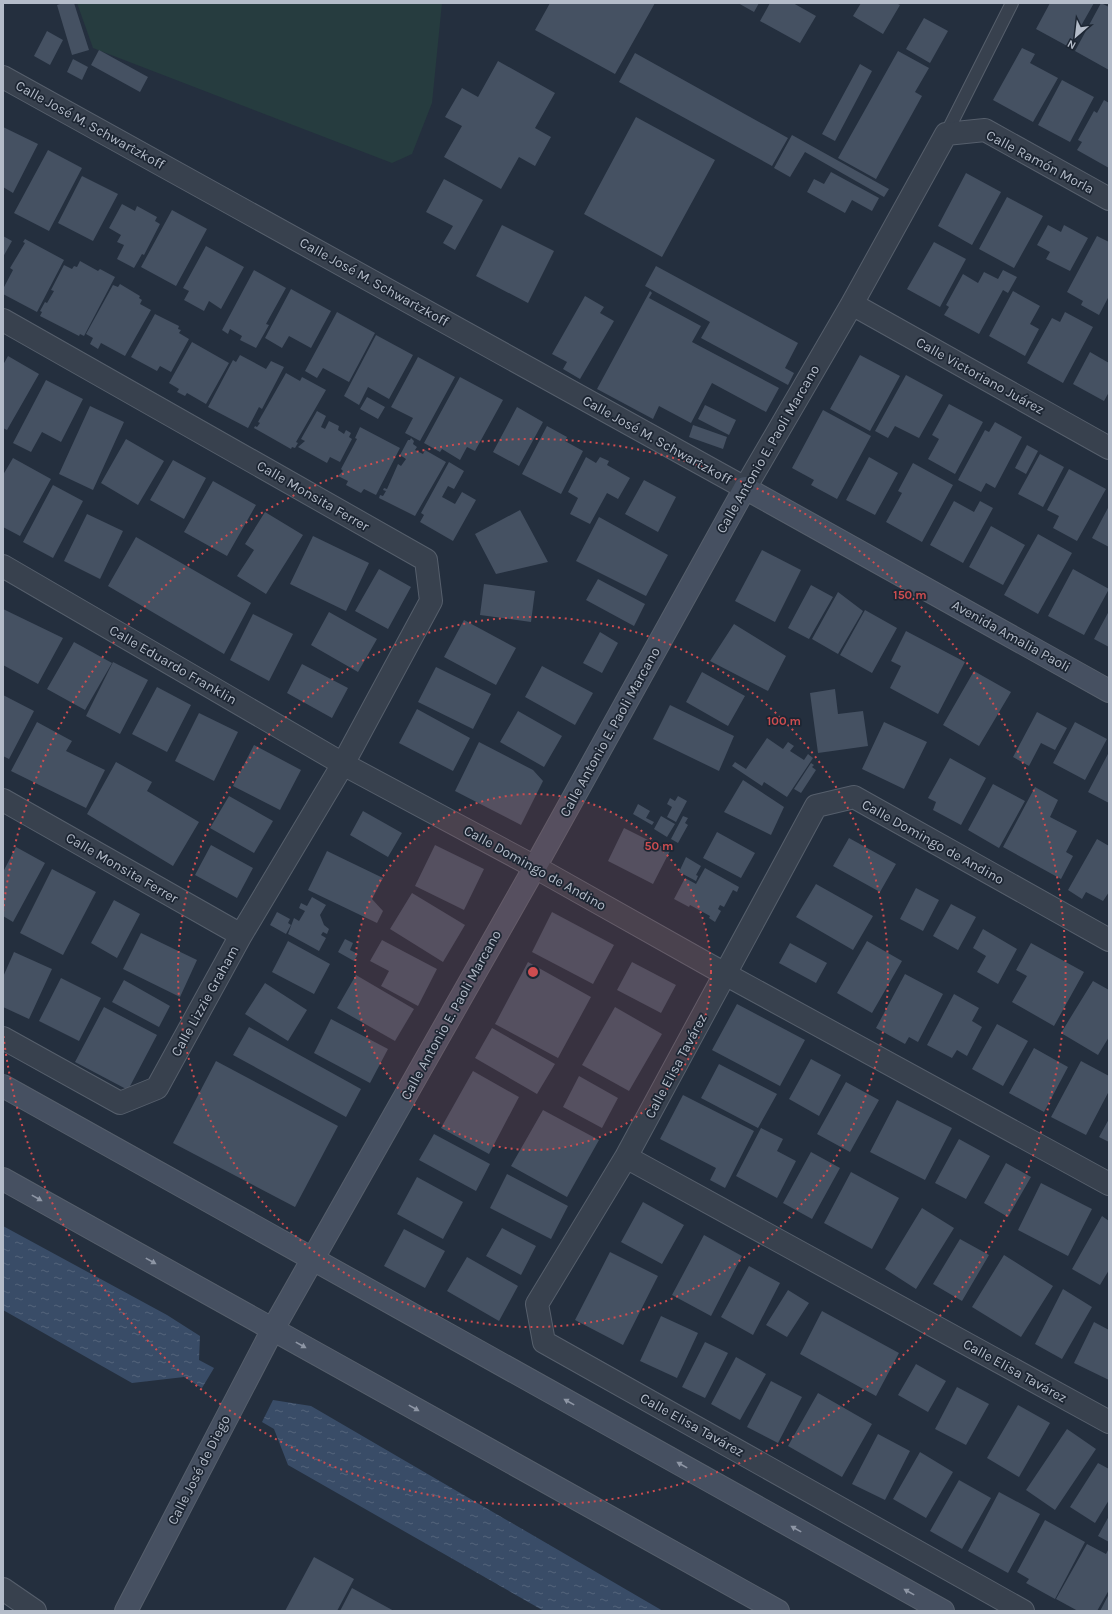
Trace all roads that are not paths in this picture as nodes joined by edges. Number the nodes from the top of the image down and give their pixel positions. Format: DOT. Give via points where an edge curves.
graph roads {
  1 [pos="1012,3"];
  2 [pos="3,77"];
  3 [pos="946,134"];
  4 [pos="1109,199"];
  5 [pos="852,304"];
  6 [pos="3,320"];
  7 [pos="1109,448"];
  8 [pos="745,488"];
  9 [pos="3,566"];
  10 [pos="1109,691"];
  11 [pos="343,764"];
  12 [pos="3,800"];
  13 [pos="535,866"];
  14 [pos="241,935"];
  15 [pos="1109,940"];
  16 [pos="725,974"];
  17 [pos="3,1038"];
  18 [pos="3,1086"];
  19 [pos="626,1157"];
  20 [pos="3,1179"];
  21 [pos="1109,1184"];
  22 [pos="313,1259"];
  23 [pos="273,1329"];
  24 [pos="1109,1422"];
  25 [pos="3,1589"];
  26 [pos="35,1611"];
  27 [pos="126,1611"];
  28 [pos="778,1611"];
  29 [pos="944,1611"];
  30 [pos="1023,1611"];
  1 -- 3 [label="lane"];
  2 -- 8 [label="street, Calle José M. Schwartzkoff"];
  3 -- 4 [label="street, Calle Ramón Morla" via="985,130"];
  3 -- 5 [label="street, Calle Antonio E. Paoli Marcano"];
  5 -- 7 [label="street, Calle Victoriano Juárez"];
  5 -- 8 [label="street, Calle Antonio E. Paoli Marcano"];
  6 -- 11 [label="street, Calle Monsita Ferrer" via="426,560 430,601"];
  8 -- 10 [label="street, Avenida Amalia Paoli"];
  8 -- 13 [label="street, Calle Antonio E. Paoli Marcano"];
  9 -- 11 [label="street, Calle Eduardo Franklin"];
  11 -- 13 [label="street, Calle Domingo de Andino"];
  11 -- 14 [label="street, Calle Lizzie Graham"];
  12 -- 14 [label="street, Calle Monsita Ferrer"];
  13 -- 16 [label="street, Calle Domingo de Andino"];
  13 -- 22 [label="street, Calle Antonio E. Paoli Marcano"];
  14 -- 17 [label="street, Calle Lizzie Graham" via="157,1088 120,1103"];
  15 -- 16 [label="street, Calle Domingo de Andino" via="854,797 816,806"];
  16 -- 19 [label="street, Calle Elisa Tavárez"];
  16 -- 21 [label="street, Calle Domingo de Andino"];
  18 -- 22 [label="street"];
  19 -- 24 [label="street, Calle Elisa Tavárez"];
  19 -- 30 [label="street, Calle Elisa Tavárez" via="537,1304 544,1342"];
  20 -- 23 [label="street, one-way"];
  22 -- 23 [label="street, Calle Antonio E. Paoli Marcano"];
  29 -- 22 [label="street, one-way"];
  23 -- 27 [label="street, Calle José de Diego"];
  23 -- 28 [label="street, one-way"];
  25 -- 26 [label="street"];
}
